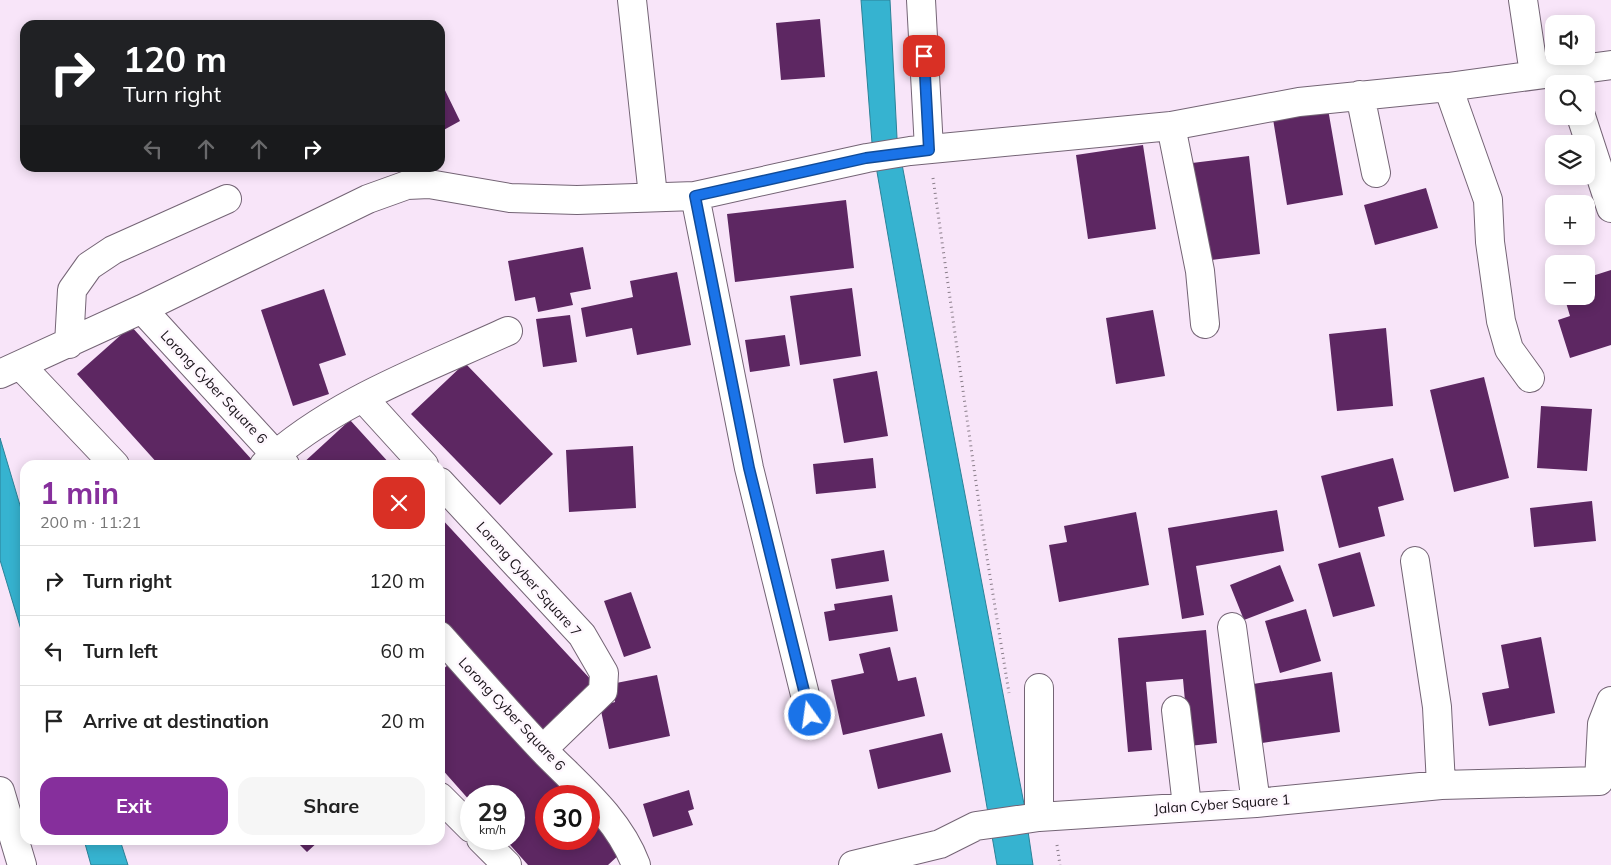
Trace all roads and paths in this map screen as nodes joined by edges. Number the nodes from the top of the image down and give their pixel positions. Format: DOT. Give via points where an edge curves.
graph roads {
  1 [pos="632,0"];
  2 [pos="921,0"];
  3 [pos="1523,0"];
  4 [pos="1611,65"];
  5 [pos="1534,74"];
  6 [pos="1546,75"];
  7 [pos="1576,75"];
  8 [pos="1448,87"];
  9 [pos="1360,95"];
  10 [pos="1584,125"];
  11 [pos="1171,126"];
  12 [pos="919,150"];
  13 [pos="1376,173"];
  14 [pos="654,196"];
  15 [pos="695,196"];
  16 [pos="227,199"];
  17 [pos="1611,208"];
  18 [pos="142,309"];
  19 [pos="1205,324"];
  20 [pos="508,331"];
  21 [pos="69,344"];
  22 [pos="10,370"];
  23 [pos="1530,378"];
  24 [pos="363,398"];
  25 [pos="109,460"];
  26 [pos="274,460"];
  27 [pos="276,460"];
  28 [pos="419,460"];
  29 [pos="445,487"];
  30 [pos="1415,561"];
  31 [pos="1232,627"];
  32 [pos="445,641"];
  33 [pos="1039,688"];
  34 [pos="1011,698"];
  35 [pos="1611,701"];
  36 [pos="1176,710"];
  37 [pos="810,715"];
  38 [pos="543,749"];
  39 [pos="1441,785"];
  40 [pos="1605,787"];
  41 [pos="0,791"];
  42 [pos="445,802"];
  43 [pos="1256,803"];
  44 [pos="1187,806"];
  45 [pos="460,817"];
  46 [pos="1031,819"];
  47 [pos="493,850"];
  48 [pos="942,854"];
  49 [pos="22,865"];
  50 [pos="507,865"];
  51 [pos="636,865"];
  52 [pos="853,865"];
  1 -- 14 [label="street"];
  2 -- 12 [label="street"];
  3 -- 5 [label="street"];
  4 -- 7 [label="street"];
  5 -- 6 [label="street"];
  5 -- 8 [label="street"];
  8 -- 9 [label="street"];
  8 -- 23 [label="street" via="1488,200 1501,321 1509,350"];
  9 -- 11 [label="street" via="1299,102"];
  9 -- 13 [label="street"];
  10 -- 17 [label="street"];
  11 -- 12 [label="street"];
  11 -- 19 [label="street" via="1200,271"];
  12 -- 15 [label="street" via="866,158"];
  12 -- 34 [label="path"];
  14 -- 15 [label="street"];
  14 -- 18 [label="street" via="577,200 510,198 448,186 407,185 368,199"];
  15 -- 37 [label="street" via="749,468"];
  16 -- 21 [label="street" via="113,250 88,266 72,290"];
  18 -- 21 [label="street"];
  18 -- 26 [label="street, Lorong Cyber Square 6"];
  20 -- 24 [label="street"];
  21 -- 22 [label="street"];
  22 -- 25 [label="street"];
  24 -- 27 [label="street" via="317,424"];
  24 -- 28 [label="street"];
  29 -- 38 [label="street, Lorong Cyber Square 7" via="582,635 604,673 603,691"];
  30 -- 39 [label="street" via="1437,707"];
  31 -- 43 [label="street"];
  32 -- 38 [label="street, Lorong Cyber Square 6"];
  33 -- 46 [label="street"];
  35 -- 40 [label="street" via="1602,724"];
  36 -- 44 [label="street"];
  38 -- 51 [label="street, Lorong Cyber Square 6" via="616,826"];
  39 -- 40 [label="street, Jalan Cyber Square 1"];
  39 -- 43 [label="street, Jalan Cyber Square 1"];
  41 -- 49 [label="street"];
  42 -- 45 [label="street"];
  43 -- 44 [label="street, Jalan Cyber Square 1"];
  44 -- 46 [label="street, Jalan Cyber Square 1"];
  46 -- 48 [label="street, Jalan Cyber Square 1" via="976,826"];
  47 -- 50 [label="street"];
  48 -- 52 [label="street, Jalan Cyber Square 1"];
}
